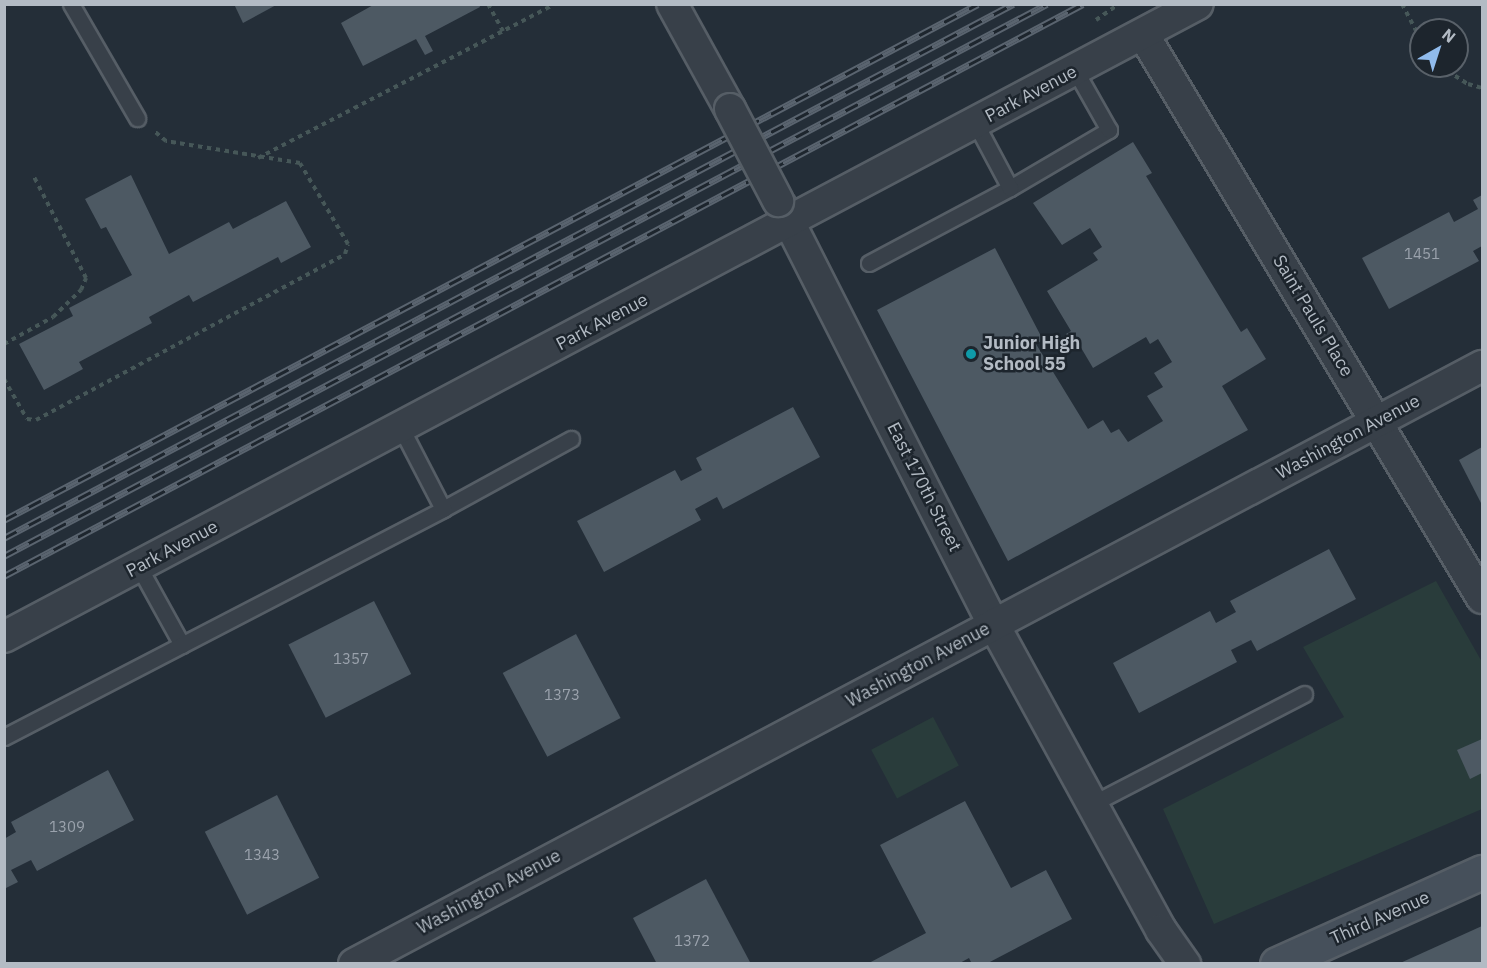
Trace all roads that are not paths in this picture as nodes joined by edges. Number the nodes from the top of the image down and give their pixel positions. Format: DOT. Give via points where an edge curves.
graph roads {
  1 [pos="71,4"];
  2 [pos="672,4"];
  3 [pos="1198,4"];
  4 [pos="1143,34"];
  5 [pos="1075,70"];
  6 [pos="137,118"];
  7 [pos="976,124"];
  8 [pos="1010,188"];
  9 [pos="784,212"];
  10 [pos="869,263"];
  11 [pos="1482,366"];
  12 [pos="1377,422"];
  13 [pos="401,428"];
  14 [pos="571,439"];
  15 [pos="442,509"];
  16 [pos="139,567"];
  17 [pos="1482,598"];
  18 [pos="994,625"];
  19 [pos="4,638"];
  20 [pos="182,645"];
  21 [pos="1304,694"];
  22 [pos="4,737"];
  23 [pos="1092,804"];
  24 [pos="1482,872"];
  25 [pos="354,963"];
  26 [pos="1185,963"];
  27 [pos="1278,963"];
  1 -- 6 [label="lane"];
  2 -- 9 [label="street, East 170th Street, bridge"];
  3 -- 4 [label="street, Park Avenue"];
  4 -- 5 [label="street, Park Avenue"];
  4 -- 12 [label="street, Saint Pauls Place"];
  5 -- 7 [label="street, Park Avenue"];
  5 -- 8 [label="lane" via="1109,130"];
  7 -- 8 [label="lane"];
  7 -- 9 [label="street, Park Avenue"];
  8 -- 10 [label="lane"];
  9 -- 13 [label="street, Park Avenue"];
  9 -- 18 [label="street, East 170th Street"];
  11 -- 12 [label="street, Washington Avenue"];
  12 -- 17 [label="street, Saint Pauls Place"];
  12 -- 18 [label="street, Washington Avenue"];
  13 -- 15 [label="lane"];
  13 -- 16 [label="street, Park Avenue"];
  14 -- 15 [label="lane"];
  15 -- 20 [label="lane"];
  16 -- 19 [label="street, Park Avenue"];
  16 -- 20 [label="lane"];
  18 -- 23 [label="street, East 170th Street"];
  18 -- 25 [label="street, Washington Avenue"];
  20 -- 22 [label="lane"];
  21 -- 23 [label="lane"];
  23 -- 26 [label="street, East 170th Street" via="1161,930"];
  24 -- 27 [label="main road, Third Avenue"];
}
